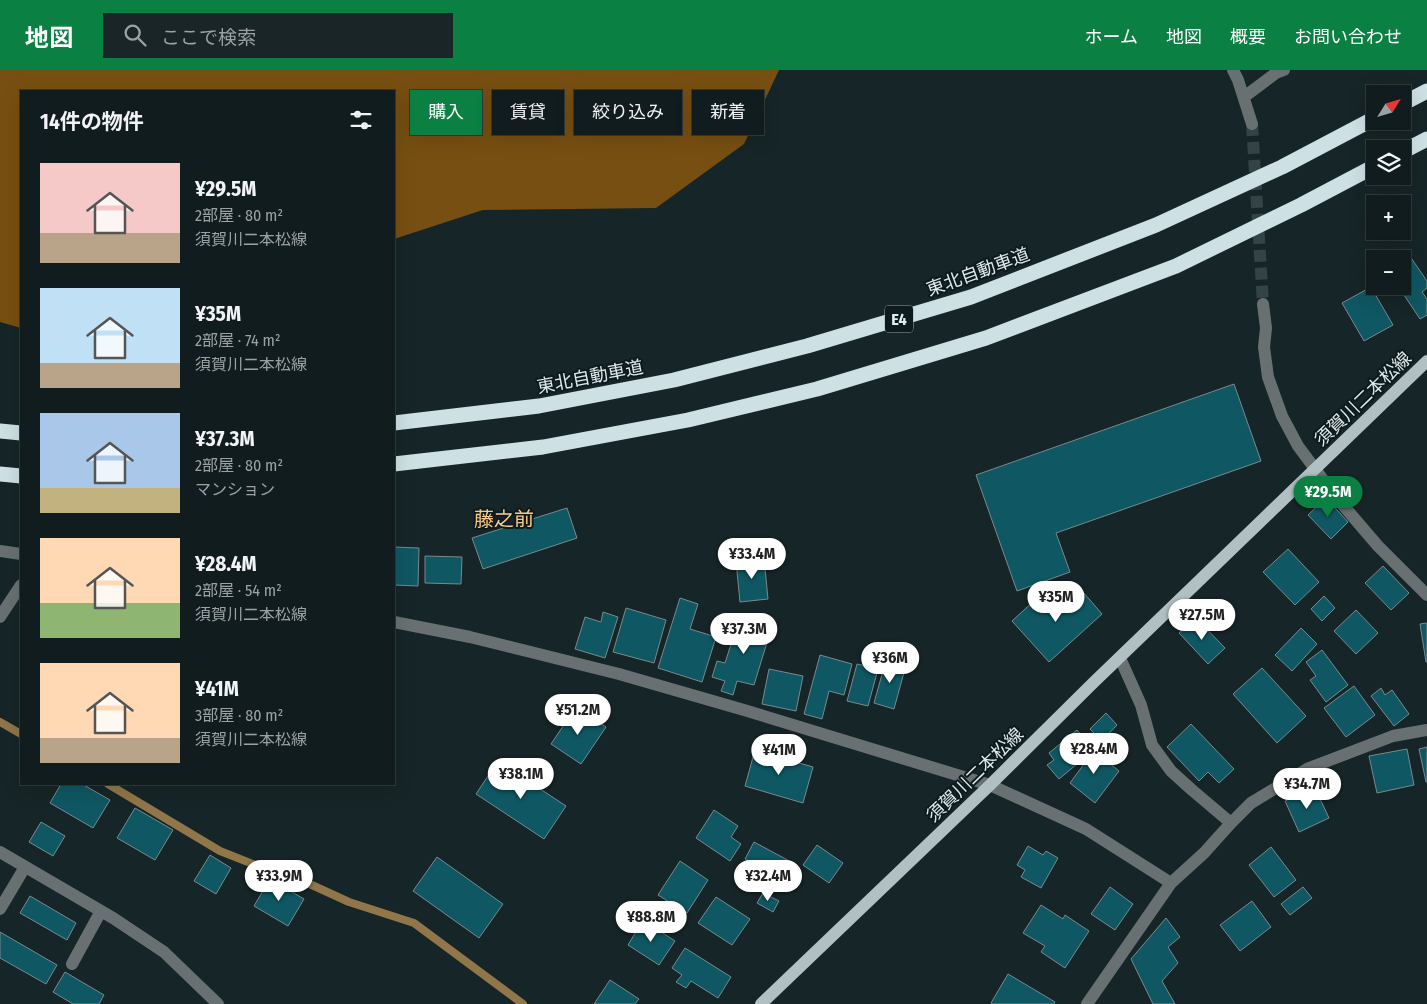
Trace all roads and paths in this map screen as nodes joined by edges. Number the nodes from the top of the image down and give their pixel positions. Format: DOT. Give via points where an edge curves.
graph roads {
  1 [pos="1233,70"];
  2 [pos="1284,70"];
  3 [pos="1427,91"];
  4 [pos="1244,97"];
  5 [pos="1411,99"];
  6 [pos="1366,123"];
  7 [pos="1252,124"];
  8 [pos="1427,139"];
  9 [pos="1411,147"];
  10 [pos="1366,171"];
  11 [pos="1262,304"];
  12 [pos="1427,361"];
  13 [pos="395,423"];
  14 [pos="0,431"];
  15 [pos="20,433"];
  16 [pos="395,464"];
  17 [pos="1316,469"];
  18 [pos="0,474"];
  19 [pos="20,476"];
  20 [pos="0,551"];
  21 [pos="20,554"];
  22 [pos="20,587"];
  23 [pos="1427,595"];
  24 [pos="0,617"];
  25 [pos="395,622"];
  26 [pos="1120,658"];
  27 [pos="1427,730"];
  28 [pos="990,785"];
  29 [pos="1231,823"];
  30 [pos="0,852"];
  31 [pos="25,867"];
  32 [pos="1172,883"];
  33 [pos="0,909"];
  34 [pos="101,911"];
  35 [pos="72,964"];
  36 [pos="218,1004"];
  37 [pos="761,1004"];
  38 [pos="1087,1004"];
  1 -- 4 [label="street"];
  2 -- 4 [label="street"];
  3 -- 5 [label="highway"];
  4 -- 7 [label="street"];
  6 -- 13 [label="highway, 東北自動車道 / E4" via="1282,167 1156,225 971,297 807,346 674,380 539,406"];
  8 -- 9 [label="highway"];
  10 -- 16 [label="highway" via="1176,266 986,338 827,386 688,420 543,447"];
  11 -- 17 [label="street" via="1268,377 1282,416 1298,446"];
  12 -- 17 [label="main road, 須賀川二本松線"];
  14 -- 15 [label="highway"];
  17 -- 23 [label="street" via="1378,546"];
  17 -- 26 [label="main road, 須賀川二本松線"];
  18 -- 19 [label="highway"];
  20 -- 21 [label="street"];
  22 -- 24 [label="street"];
  25 -- 28 [label="street" via="619,674"];
  26 -- 28 [label="main road, 須賀川二本松線"];
  26 -- 29 [label="street" via="1141,705 1152,746 1171,770"];
  27 -- 29 [label="street" via="1393,736 1309,768 1251,803"];
  28 -- 32 [label="street" via="1086,830"];
  28 -- 37 [label="main road, 須賀川二本松線"];
  29 -- 32 [label="street"];
  30 -- 31 [label="street"];
  31 -- 33 [label="street"];
  31 -- 34 [label="street"];
  32 -- 38 [label="street"];
  34 -- 35 [label="street"];
  34 -- 36 [label="street" via="164,952"];
}
